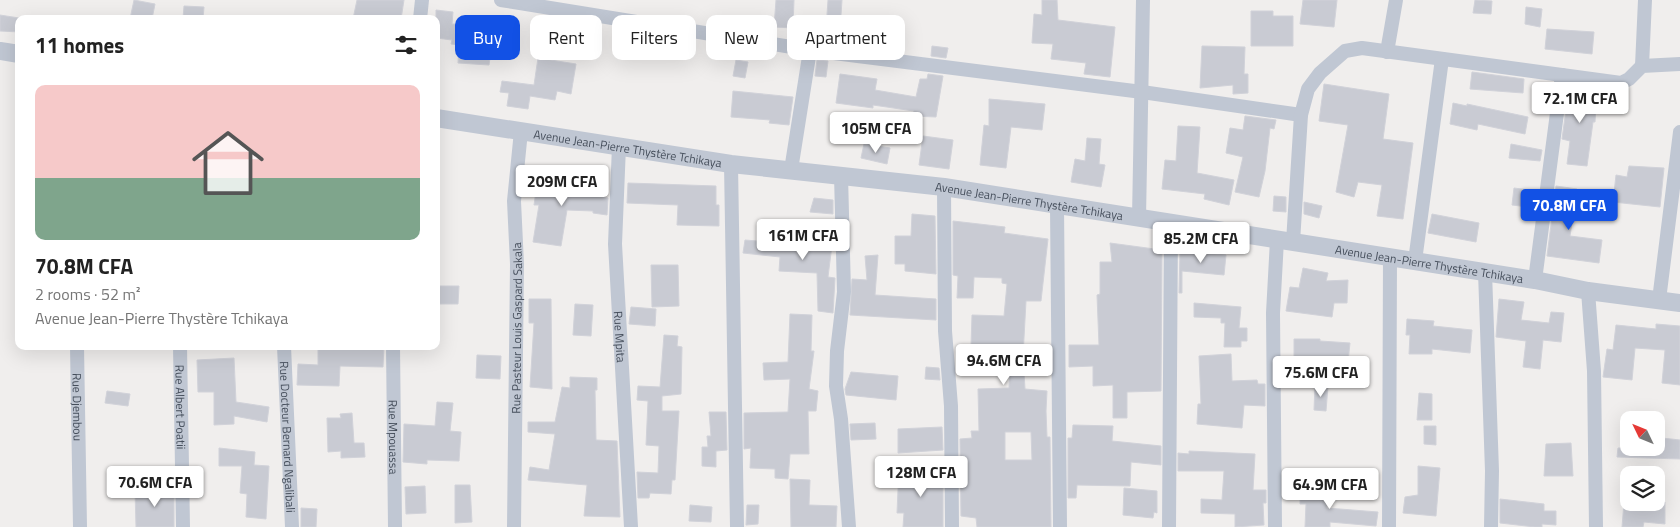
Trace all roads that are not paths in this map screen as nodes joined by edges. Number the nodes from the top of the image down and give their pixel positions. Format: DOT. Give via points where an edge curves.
graph roads {
  1 [pos="422,0"];
  2 [pos="501,0"];
  3 [pos="1143,0"];
  4 [pos="1396,0"];
  5 [pos="1645,0"];
  6 [pos="420,15"];
  7 [pos="787,46"];
  8 [pos="0,51"];
  9 [pos="1386,52"];
  10 [pos="15,53"];
  11 [pos="1442,59"];
  12 [pos="808,60"];
  13 [pos="889,60"];
  14 [pos="1680,64"];
  15 [pos="1642,66"];
  16 [pos="1562,75"];
  17 [pos="1142,92"];
  18 [pos="1301,115"];
  19 [pos="440,119"];
  20 [pos="521,131"];
  21 [pos="1680,132"];
  22 [pos="619,146"];
  23 [pos="730,164"];
  24 [pos="792,170"];
  25 [pos="841,175"];
  26 [pos="944,187"];
  27 [pos="1057,206"];
  28 [pos="1139,218"];
  29 [pos="1171,223"];
  30 [pos="1285,241"];
  31 [pos="1390,257"];
  32 [pos="1415,261"];
  33 [pos="1485,272"];
  34 [pos="1536,280"];
  35 [pos="1588,291"];
  36 [pos="1659,300"];
  37 [pos="1680,303"];
  38 [pos="77,350"];
  39 [pos="180,350"];
  40 [pos="284,350"];
  41 [pos="393,350"];
  42 [pos="80,527"];
  43 [pos="183,527"];
  44 [pos="292,527"];
  45 [pos="395,527"];
  46 [pos="514,527"];
  47 [pos="630,527"];
  48 [pos="737,527"];
  49 [pos="849,527"];
  50 [pos="952,527"];
  51 [pos="1060,527"];
  52 [pos="1168,527"];
  53 [pos="1275,527"];
  54 [pos="1389,527"];
  55 [pos="1491,527"];
  56 [pos="1596,527"];
  1 -- 6 [label="street"];
  2 -- 7 [label="street"];
  3 -- 17 [label="street"];
  4 -- 9 [label="street"];
  5 -- 15 [label="street"];
  8 -- 10 [label="street"];
  9 -- 11 [label="street"];
  9 -- 18 [label="street" via="1362,48 1345,52 1320,73 1308,89"];
  11 -- 16 [label="street"];
  11 -- 32 [label="street"];
  12 -- 24 [label="street"];
  13 -- 17 [label="street"];
  14 -- 15 [label="street"];
  15 -- 16 [label="street" via="1620,83"];
  16 -- 34 [label="street"];
  17 -- 18 [label="street"];
  17 -- 28 [label="street"];
  18 -- 30 [label="street"];
  19 -- 20 [label="street, Avenue Jean-Pierre Thystère Tchikaya"];
  20 -- 22 [label="street, Avenue Jean-Pierre Thystère Tchikaya"];
  20 -- 46 [label="street, Rue Pasteur Louis Gaspard Sakala" via="514,201 517,264"];
  21 -- 36 [label="street"];
  22 -- 23 [label="street, Avenue Jean-Pierre Thystère Tchikaya"];
  22 -- 47 [label="street, Rue Mpita" via="615,244"];
  23 -- 24 [label="street, Avenue Jean-Pierre Thystère Tchikaya"];
  23 -- 48 [label="street"];
  24 -- 25 [label="street, Avenue Jean-Pierre Thystère Tchikaya"];
  25 -- 26 [label="street, Avenue Jean-Pierre Thystère Tchikaya"];
  25 -- 49 [label="street" via="844,292 836,386"];
  26 -- 27 [label="street, Avenue Jean-Pierre Thystère Tchikaya"];
  26 -- 50 [label="street"];
  27 -- 28 [label="street, Avenue Jean-Pierre Thystère Tchikaya"];
  27 -- 51 [label="street"];
  28 -- 29 [label="street, Avenue Jean-Pierre Thystère Tchikaya"];
  29 -- 30 [label="street, Avenue Jean-Pierre Thystère Tchikaya"];
  29 -- 52 [label="street"];
  30 -- 31 [label="street, Avenue Jean-Pierre Thystère Tchikaya"];
  30 -- 53 [label="street" via="1273,313"];
  31 -- 32 [label="street, Avenue Jean-Pierre Thystère Tchikaya"];
  31 -- 54 [label="street"];
  32 -- 33 [label="street, Avenue Jean-Pierre Thystère Tchikaya"];
  33 -- 34 [label="street, Avenue Jean-Pierre Thystère Tchikaya"];
  33 -- 55 [label="street"];
  34 -- 35 [label="street, Avenue Jean-Pierre Thystère Tchikaya"];
  35 -- 36 [label="street, Avenue Jean-Pierre Thystère Tchikaya"];
  35 -- 56 [label="street" via="1594,371"];
  36 -- 37 [label="street, Avenue Jean-Pierre Thystère Tchikaya"];
  38 -- 42 [label="street, Rue Djembou"];
  39 -- 43 [label="street, Rue Albert Poatii"];
  40 -- 44 [label="street, Rue Docteur Bernard Ngalibali"];
  41 -- 45 [label="street, Rue Mpouassa"];
}
